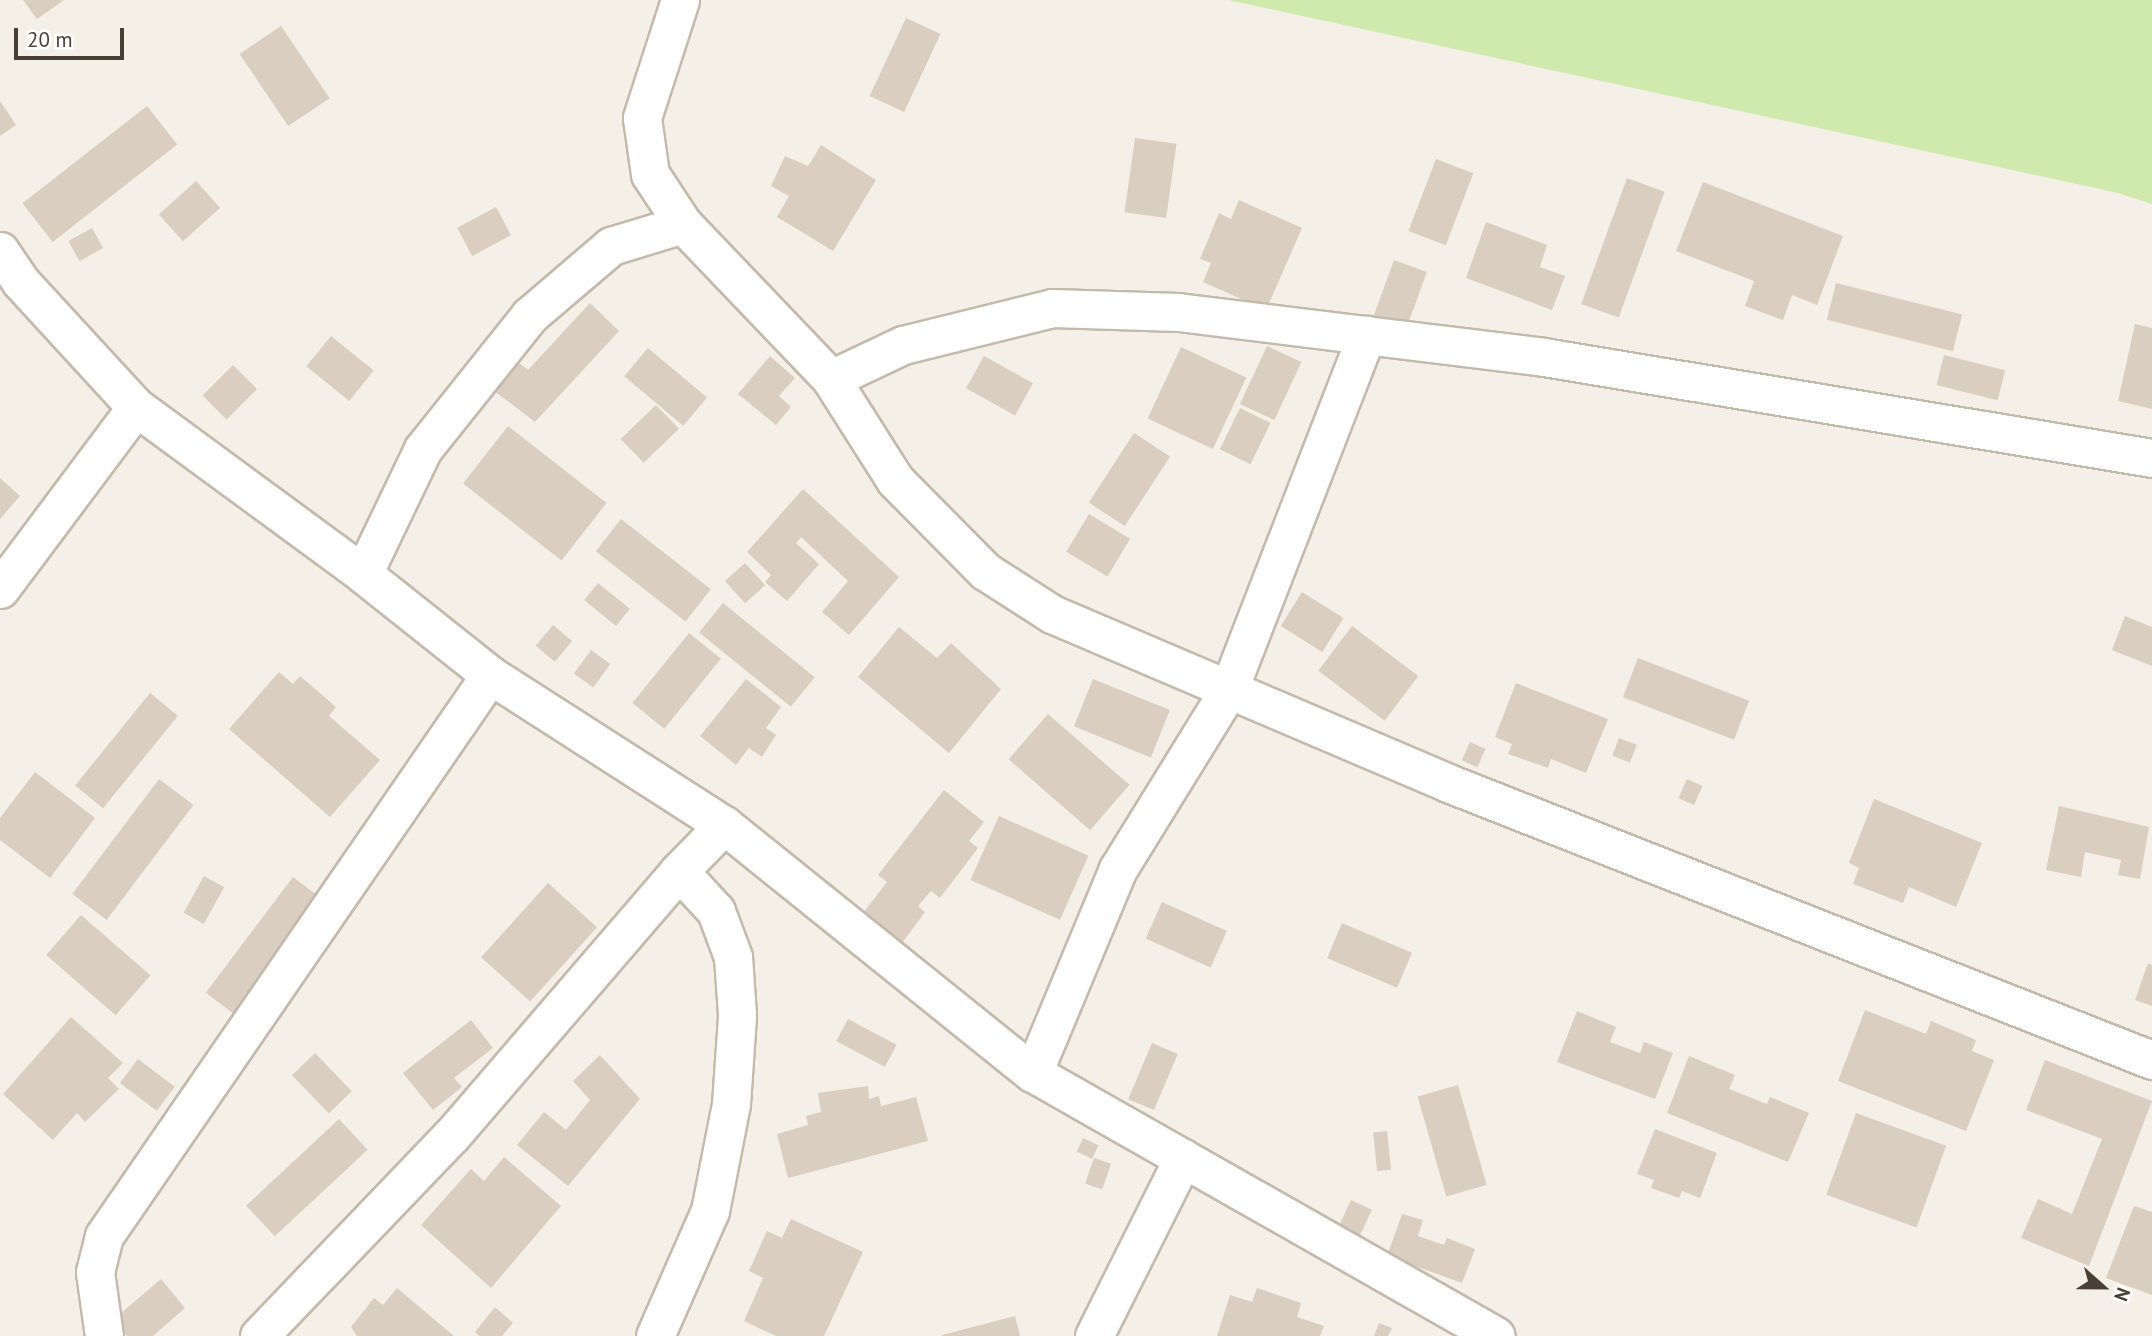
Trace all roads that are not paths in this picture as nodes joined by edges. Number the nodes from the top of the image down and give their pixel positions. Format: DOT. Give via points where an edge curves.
graph roads {
  1 [pos="680,0"];
  2 [pos="683,224"];
  3 [pos="0,251"];
  4 [pos="1366,335"];
  5 [pos="831,379"];
  6 [pos="136,407"];
  7 [pos="2152,458"];
  8 [pos="363,574"];
  9 [pos="0,589"];
  10 [pos="490,675"];
  11 [pos="1229,689"];
  12 [pos="724,825"];
  13 [pos="679,871"];
  14 [pos="2152,1060"];
  15 [pos="1033,1073"];
  16 [pos="1183,1158"];
  17 [pos="104,1336"];
  18 [pos="259,1336"];
  19 [pos="655,1336"];
  20 [pos="1094,1336"];
  21 [pos="1496,1336"];
  1 -- 2 [label="street" via="642,118 650,174"];
  2 -- 5 [label="street"];
  2 -- 8 [label="street" via="611,246 529,316 423,449"];
  3 -- 6 [label="street" via="20,281"];
  4 -- 5 [label="street" via="1178,312 1052,309 903,345"];
  4 -- 7 [label="street" via="1558,359"];
  4 -- 11 [label="street"];
  5 -- 11 [label="street" via="895,480 985,571 1052,614"];
  6 -- 8 [label="street"];
  6 -- 9 [label="street"];
  8 -- 10 [label="street"];
  10 -- 12 [label="street"];
  10 -- 17 [label="street" via="104,1236 95,1272"];
  11 -- 14 [label="street" via="1448,783"];
  11 -- 15 [label="street" via="1118,869"];
  12 -- 13 [label="street"];
  12 -- 15 [label="street"];
  13 -- 18 [label="street" via="452,1135"];
  13 -- 19 [label="street" via="716,911 733,957 737,1015 731,1104 710,1211"];
  15 -- 16 [label="street"];
  16 -- 20 [label="street"];
  16 -- 21 [label="street"];
}
